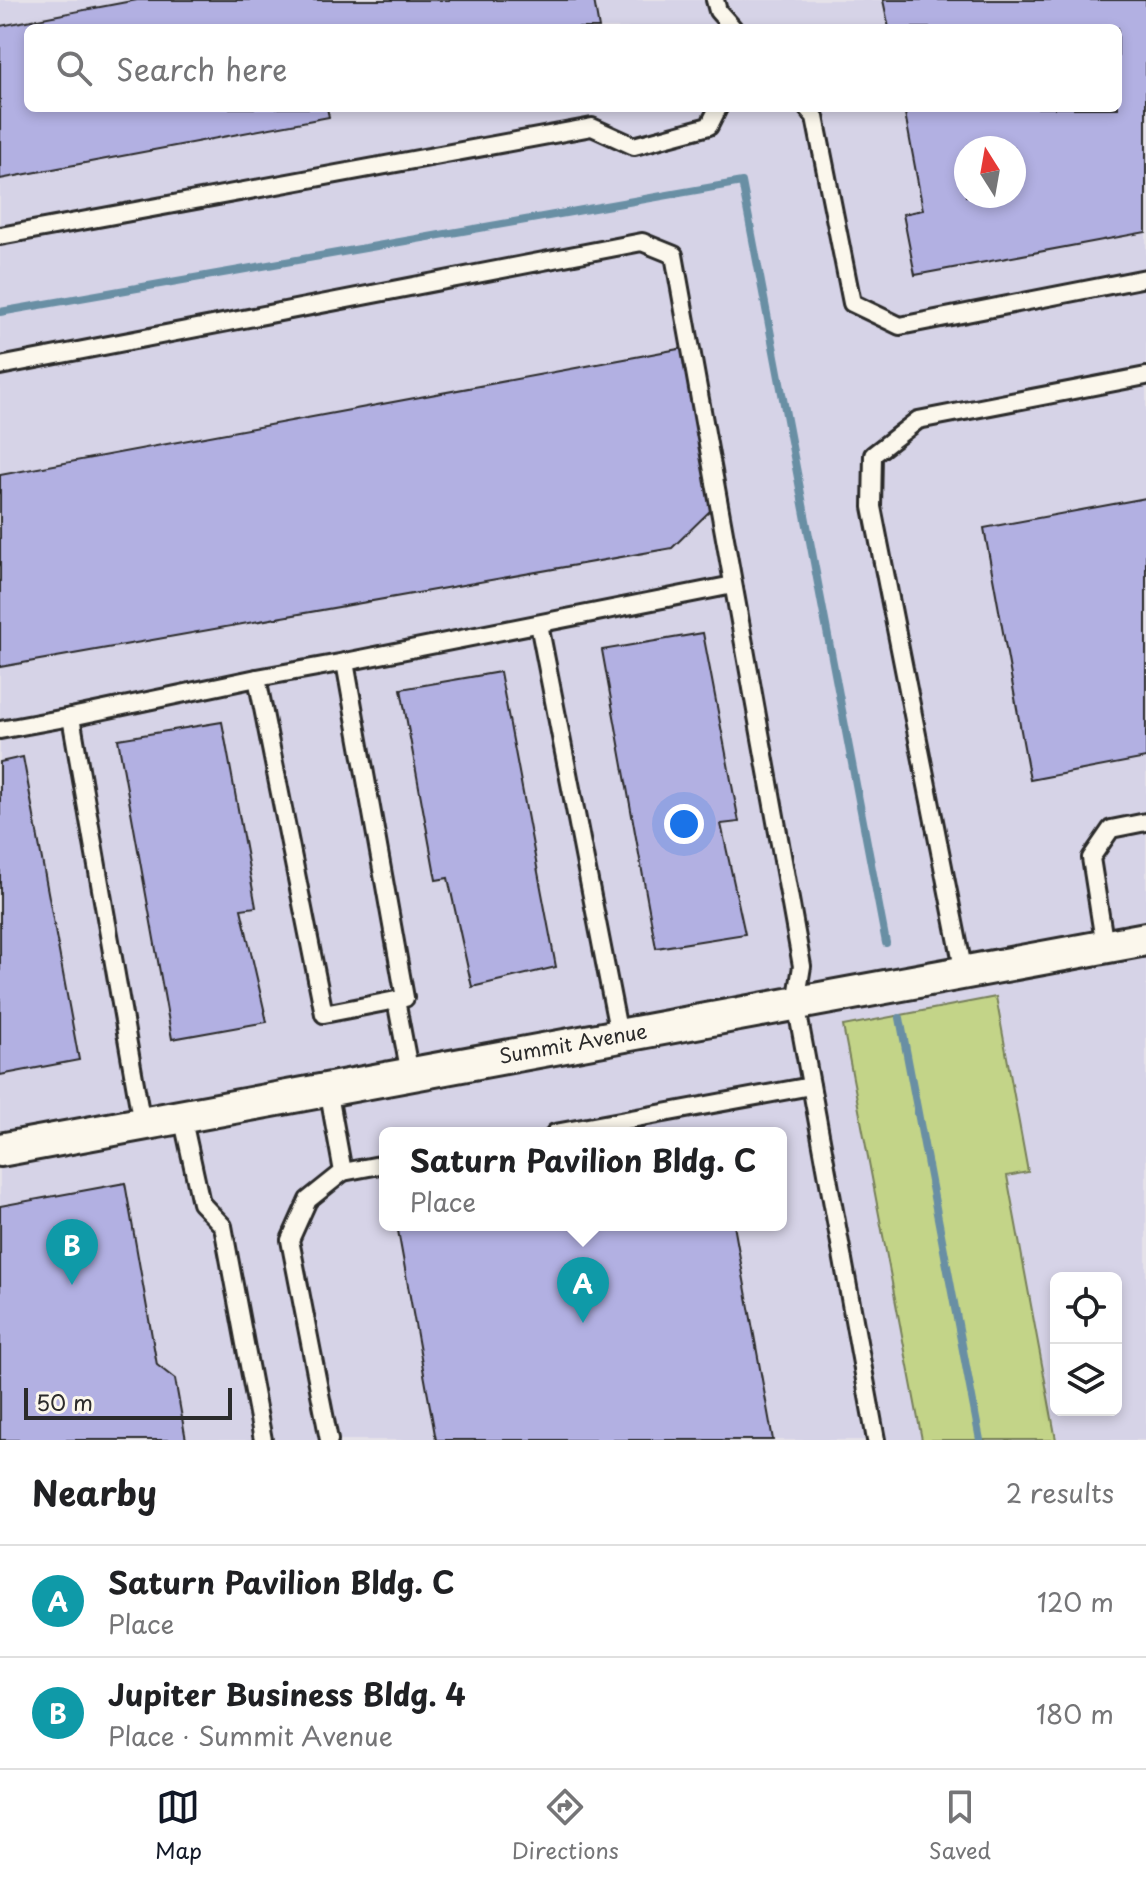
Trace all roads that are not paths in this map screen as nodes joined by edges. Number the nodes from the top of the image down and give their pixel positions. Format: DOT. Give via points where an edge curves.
graph roads {
  1 [pos="715,0"];
  2 [pos="729,24"];
  3 [pos="716,112"];
  4 [pos="811,112"];
  5 [pos="0,236"];
  6 [pos="1146,278"];
  7 [pos="0,366"];
  8 [pos="1146,376"];
  9 [pos="733,585"];
  10 [pos="539,624"];
  11 [pos="345,662"];
  12 [pos="257,678"];
  13 [pos="71,717"];
  14 [pos="0,730"];
  15 [pos="1146,822"];
  16 [pos="1146,939"];
  17 [pos="1105,947"];
  18 [pos="964,973"];
  19 [pos="396,1000"];
  20 [pos="796,1003"];
  21 [pos="619,1035"];
  22 [pos="410,1074"];
  23 [pos="811,1086"];
  24 [pos="328,1089"];
  25 [pos="182,1116"];
  26 [pos="142,1124"];
  27 [pos="588,1127"];
  28 [pos="0,1150"];
  29 [pos="379,1165"];
  30 [pos="343,1172"];
  31 [pos="263,1440"];
  32 [pos="329,1440"];
  33 [pos="876,1440"];
  1 -- 2 [label="lane"];
  3 -- 5 [label="lane" via="709,126 634,146 592,127"];
  4 -- 6 [label="lane" via="852,303 900,326"];
  7 -- 9 [label="lane" via="642,242 674,255"];
  8 -- 18 [label="lane" via="918,420 873,455 872,507"];
  9 -- 10 [label="lane"];
  9 -- 20 [label="lane" via="802,966"];
  10 -- 11 [label="lane"];
  10 -- 21 [label="lane"];
  11 -- 12 [label="lane"];
  11 -- 19 [label="lane" via="405,998"];
  12 -- 13 [label="lane"];
  12 -- 19 [label="lane" via="324,1014"];
  13 -- 14 [label="lane"];
  13 -- 26 [label="lane"];
  15 -- 17 [label="lane" via="1111,829 1091,858"];
  16 -- 17 [label="street, Summit Avenue"];
  17 -- 18 [label="street, Summit Avenue"];
  18 -- 20 [label="street, Summit Avenue"];
  19 -- 22 [label="lane"];
  20 -- 21 [label="street, Summit Avenue"];
  20 -- 23 [label="lane"];
  21 -- 22 [label="street, Summit Avenue"];
  22 -- 24 [label="street, Summit Avenue"];
  23 -- 27 [label="lane"];
  23 -- 33 [label="lane"];
  24 -- 25 [label="street, Summit Avenue"];
  24 -- 30 [label="lane"];
  25 -- 26 [label="street, Summit Avenue"];
  25 -- 31 [label="lane" via="201,1203 223,1226"];
  26 -- 28 [label="street, Summit Avenue"];
  29 -- 30 [label="lane"];
  30 -- 32 [label="lane" via="308,1200 290,1240"];
}
